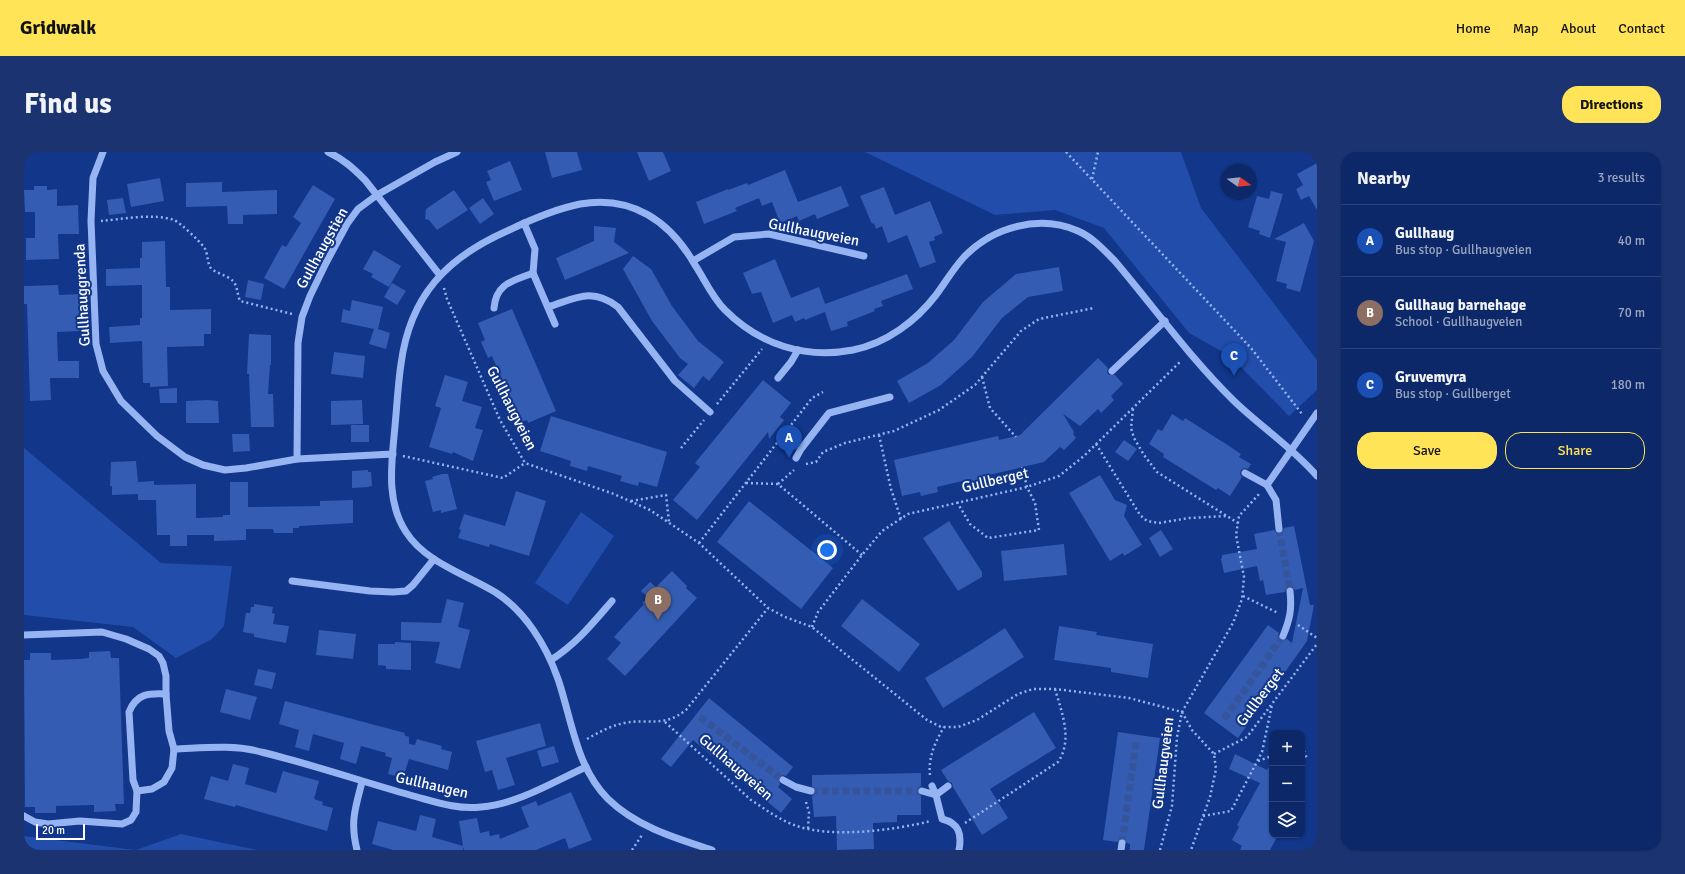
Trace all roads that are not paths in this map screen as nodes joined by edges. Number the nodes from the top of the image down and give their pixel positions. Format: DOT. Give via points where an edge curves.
graph roads {
  1 [pos="103,152"];
  2 [pos="328,152"];
  3 [pos="457,152"];
  4 [pos="376,195"];
  5 [pos="524,223"];
  6 [pos="864,256"];
  7 [pos="693,261"];
  8 [pos="533,273"];
  9 [pos="439,274"];
  10 [pos="548,307"];
  11 [pos="494,308"];
  12 [pos="1165,321"];
  13 [pos="555,324"];
  14 [pos="798,350"];
  15 [pos="1112,371"];
  16 [pos="778,378"];
  17 [pos="890,397"];
  18 [pos="710,412"];
  19 [pos="1317,413"];
  20 [pos="1291,450"];
  21 [pos="393,454"];
  22 [pos="796,458"];
  23 [pos="297,459"];
  24 [pos="1245,473"];
  25 [pos="1317,476"];
  26 [pos="1267,485"];
  27 [pos="1279,529"];
  28 [pos="434,559"];
  29 [pos="292,581"];
  30 [pos="1290,591"];
  31 [pos="612,601"];
  32 [pos="24,635"];
  33 [pos="1283,636"];
  34 [pos="551,660"];
  35 [pos="166,694"];
  36 [pos="174,749"];
  37 [pos="586,767"];
  38 [pos="783,780"];
  39 [pos="362,782"];
  40 [pos="932,786"];
  41 [pos="948,786"];
  42 [pos="137,791"];
  43 [pos="811,791"];
  44 [pos="922,791"];
  45 [pos="936,795"];
  46 [pos="24,816"];
  47 [pos="358,850"];
  48 [pos="712,850"];
  49 [pos="959,850"];
  1 -- 23 [label="street, Gullhauggrenda" via="94,178 91,221 96,344 103,371 121,401 157,436 185,457 203,465 225,470"];
  2 -- 4 [label="street" via="352,166"];
  3 -- 4 [label="street, Gullhaugstien"];
  4 -- 9 [label="street"];
  4 -- 23 [label="street, Gullhaugstien" via="358,209 347,224 302,317 298,343"];
  5 -- 7 [label="street" via="564,208 611,202 638,210 660,222 672,232"];
  5 -- 8 [label="street" via="535,249"];
  5 -- 9 [label="street" via="492,237"];
  6 -- 7 [label="street, Gullhaugveien" via="769,234 734,237"];
  7 -- 14 [label="street" via="724,309 769,341"];
  8 -- 10 [label="street"];
  8 -- 11 [label="street" via="499,289"];
  9 -- 21 [label="street" via="417,308 407,335 401,362"];
  10 -- 13 [label="street"];
  10 -- 18 [label="street" via="587,295 606,298 618,307 675,381"];
  12 -- 14 [label="street" via="1114,260 1090,238 1067,227 1028,223 1009,228 978,246 963,258 925,308 879,342 857,349 824,354"];
  12 -- 15 [label="street"];
  12 -- 20 [label="street" via="1234,402"];
  14 -- 16 [label="street"];
  17 -- 22 [label="street" via="829,413"];
  19 -- 20 [label="street"];
  20 -- 25 [label="street"];
  20 -- 26 [label="street"];
  21 -- 23 [label="street, Gullhauggrenda"];
  21 -- 28 [label="street" via="391,480 396,514 417,547"];
  24 -- 26 [label="street"];
  26 -- 27 [label="street" via="1276,500"];
  28 -- 29 [label="street" via="406,591 370,591"];
  28 -- 34 [label="street" via="503,598 532,628"];
  30 -- 33 [label="street" via="1290,619"];
  31 -- 34 [label="street" via="569,648"];
  32 -- 35 [label="street" via="102,632 126,639 159,656 166,676"];
  34 -- 37 [label="street" via="576,745"];
  35 -- 36 [label="street" via="169,731"];
  35 -- 42 [label="street" via="142,696 133,702 129,712 133,780"];
  36 -- 39 [label="street, Gullhaugen" via="223,748 260,751"];
  36 -- 42 [label="street" via="172,768 164,782 152,789"];
  37 -- 39 [label="street, Gullhaugen" via="518,798 468,808 451,806"];
  37 -- 48 [label="street" via="607,798 625,813 647,826"];
  38 -- 43 [label="street"];
  39 -- 47 [label="street" via="354,815 353,834"];
  40 -- 45 [label="street"];
  41 -- 45 [label="street"];
  42 -- 46 [label="street" via="136,812 130,820 122,824 48,824 35,822"];
  44 -- 45 [label="street"];
  45 -- 49 [label="street" via="942,819 950,821 958,829 961,839"];
}
